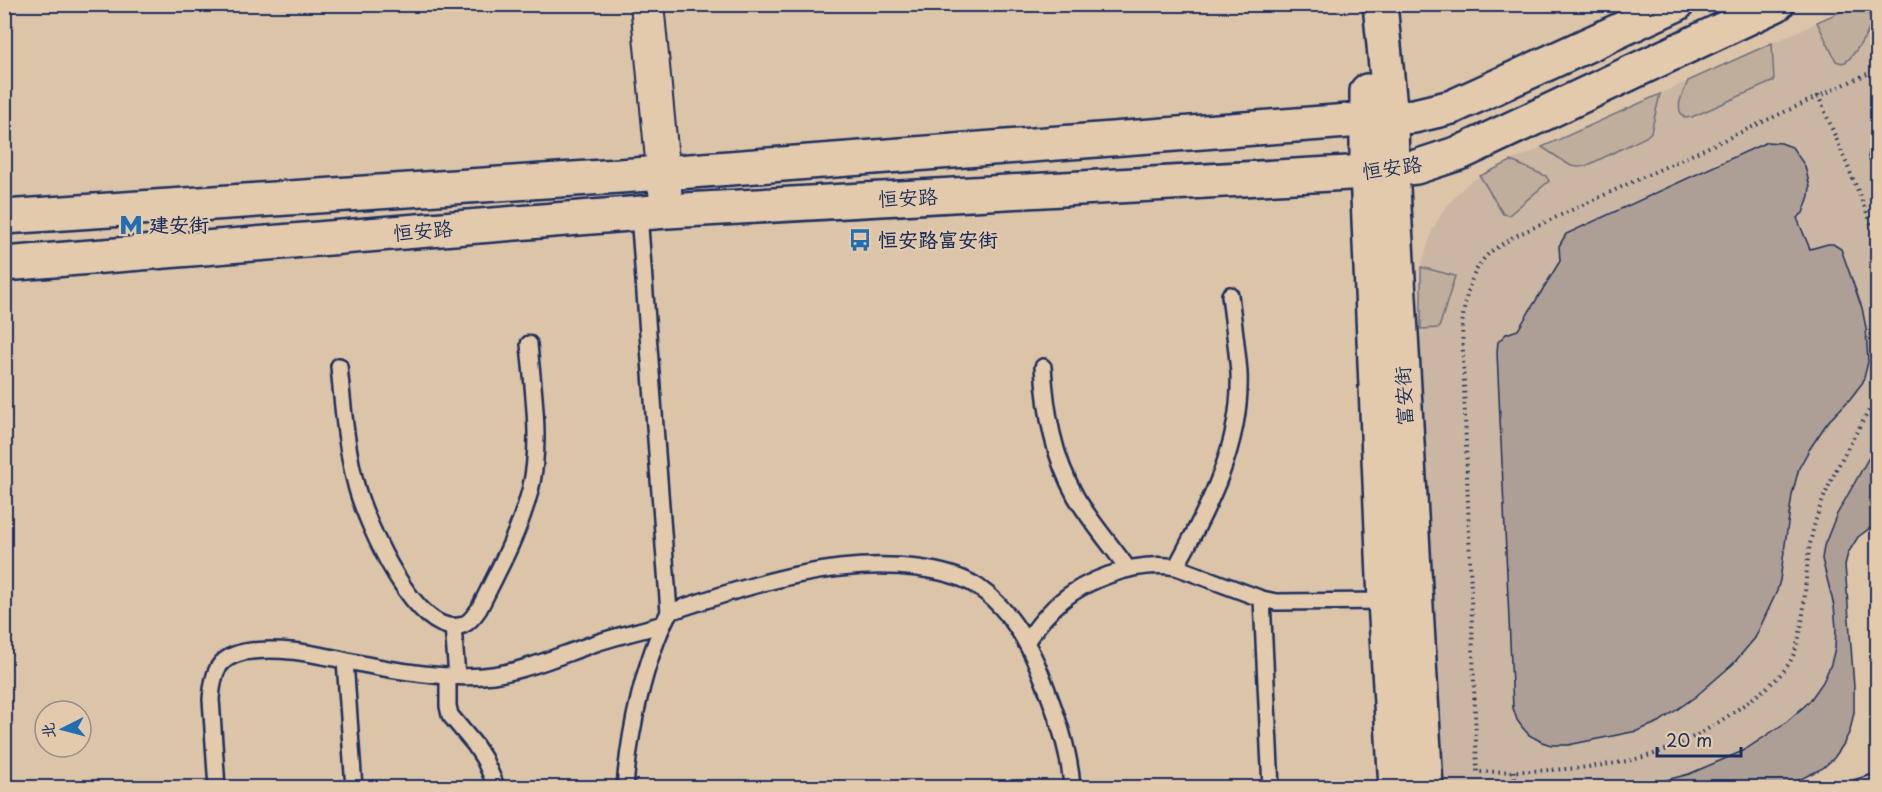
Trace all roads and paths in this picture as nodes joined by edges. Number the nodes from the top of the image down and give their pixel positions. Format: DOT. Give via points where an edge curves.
graph roads {
  1 [pos="647,4"];
  2 [pos="1369,4"];
  3 [pos="1380,4"];
  4 [pos="1677,4"];
  5 [pos="1777,4"];
  6 [pos="1878,69"];
  7 [pos="1818,95"];
  8 [pos="1379,118"];
  9 [pos="1380,171"];
  10 [pos="664,173"];
  11 [pos="653,213"];
  12 [pos="4,217"];
  13 [pos="1878,238"];
  14 [pos="4,264"];
  15 [pos="1230,295"];
  16 [pos="530,344"];
  17 [pos="339,366"];
  18 [pos="1043,367"];
  19 [pos="1878,394"];
  20 [pos="1176,567"];
  21 [pos="1128,569"];
  22 [pos="1262,599"];
  23 [pos="1385,601"];
  24 [pos="666,618"];
  25 [pos="453,626"];
  26 [pos="1026,642"];
  27 [pos="345,661"];
  28 [pos="453,676"];
  29 [pos="1515,771"];
  30 [pos="1878,782"];
  31 [pos="218,788"];
  32 [pos="354,788"];
  33 [pos="497,788"];
  34 [pos="625,788"];
  35 [pos="1072,788"];
  36 [pos="1271,788"];
  37 [pos="1396,788"];
  38 [pos="1426,788"];
  39 [pos="1516,788"];
  40 [pos="1858,788"];
  1 -- 10 [label="street"];
  2 -- 8 [label="main road, 富安街"];
  3 -- 8 [label="main road, 富安街"];
  4 -- 8 [label="main road, 恒安路" via="1452,107 1414,116"];
  5 -- 9 [label="main road, 恒安路" via="1462,152 1416,167"];
  6 -- 7 [label="path"];
  7 -- 13 [label="path"];
  7 -- 29 [label="path" via="1513,237 1491,252 1475,273 1465,300 1462,325 1478,772"];
  8 -- 9 [label="main road, 富安街"];
  8 -- 10 [label="main road, 恒安路"];
  9 -- 11 [label="main road, 恒安路"];
  9 -- 23 [label="main road, 富安街"];
  9 -- 38 [label="main road, 富安街"];
  10 -- 11 [label="street"];
  10 -- 12 [label="main road, 恒安路"];
  11 -- 14 [label="main road, 恒安路"];
  11 -- 24 [label="lane"];
  15 -- 20 [label="lane" via="1239,373 1236,424 1218,484"];
  16 -- 25 [label="lane" via="536,425 531,489 521,522 479,609 463,625"];
  17 -- 25 [label="lane" via="351,461 369,521 382,550 417,604 432,619"];
  18 -- 21 [label="lane" via="1050,428 1065,474 1077,498"];
  19 -- 29 [label="path" via="1832,479 1819,515 1807,561 1799,639 1781,674 1737,710 1686,741 1653,754 1592,766"];
  20 -- 21 [label="lane"];
  20 -- 22 [label="lane"];
  21 -- 26 [label="lane" via="1070,595 1049,612"];
  22 -- 23 [label="lane"];
  22 -- 36 [label="lane"];
  23 -- 37 [label="main road, 富安街"];
  24 -- 26 [label="lane" via="718,596 795,575 900,566 954,575 976,586 994,600"];
  24 -- 28 [label="lane" via="512,671"];
  24 -- 34 [label="lane" via="651,655 638,707"];
  25 -- 28 [label="lane"];
  26 -- 35 [label="lane" via="1053,707"];
  27 -- 28 [label="lane"];
  27 -- 31 [label="lane" via="304,652 243,652 218,666 211,699"];
  27 -- 32 [label="lane"];
  28 -- 33 [label="lane" via="450,715 476,745"];
  29 -- 39 [label="path"];
  30 -- 40 [label="lane"];
}
